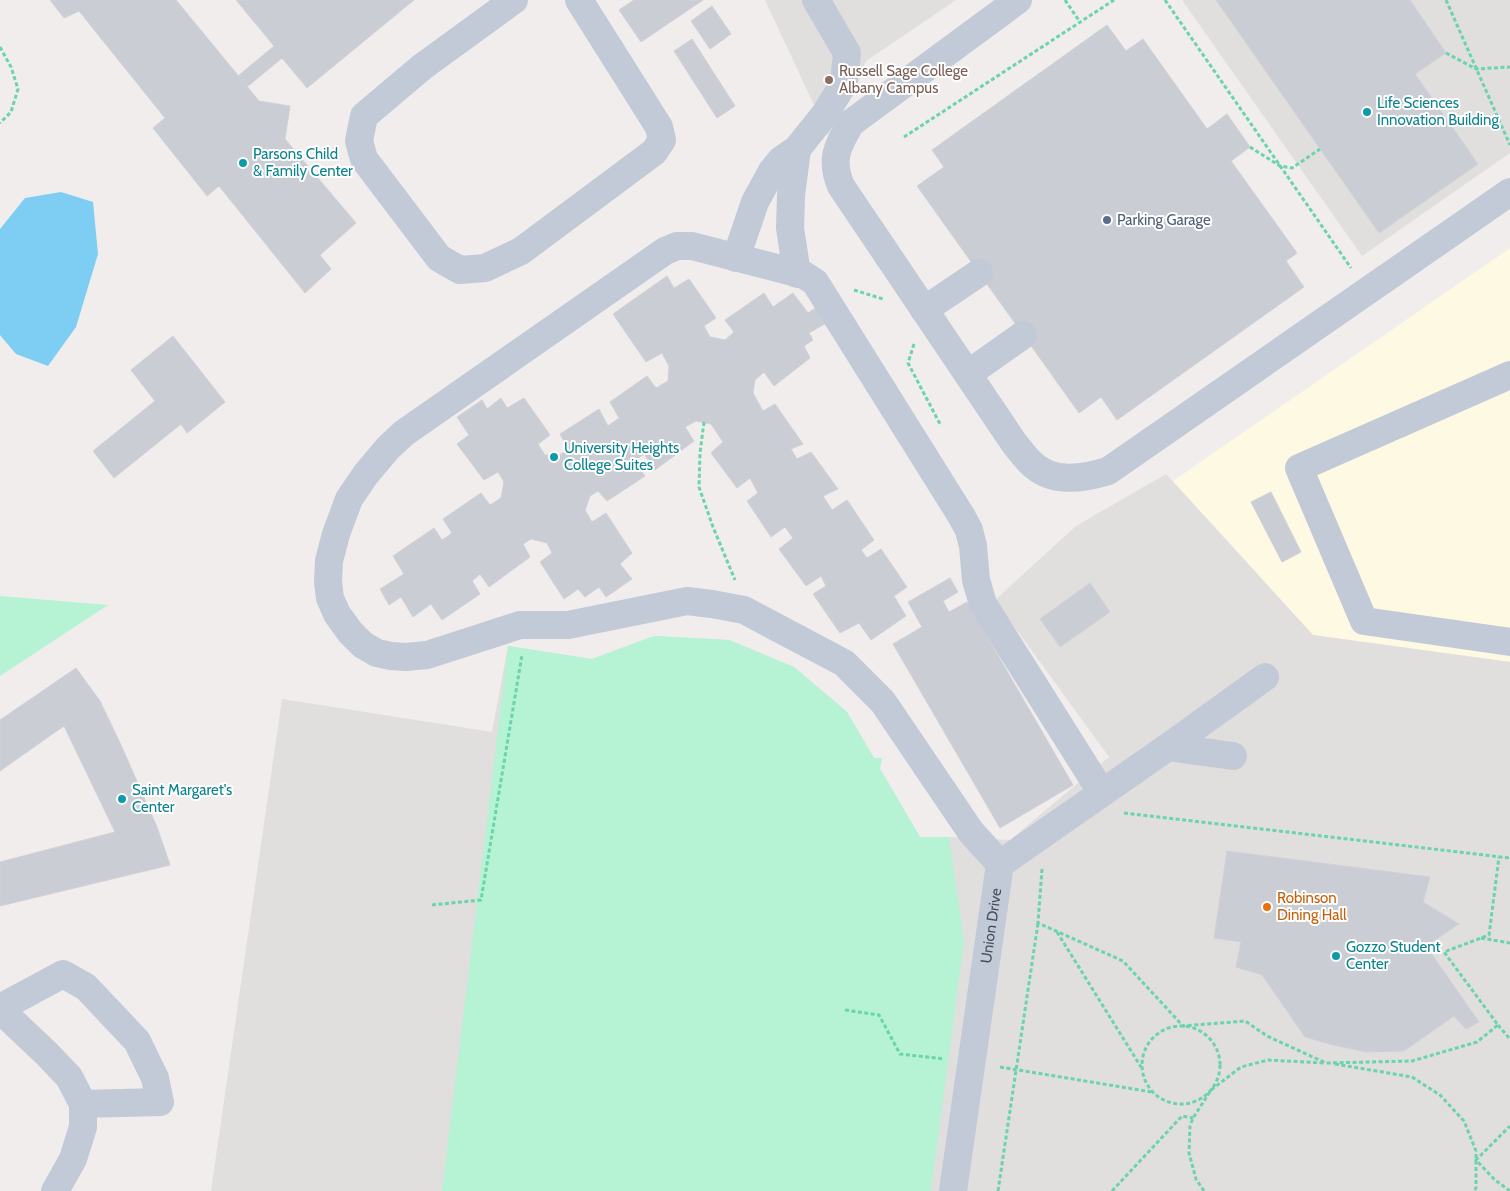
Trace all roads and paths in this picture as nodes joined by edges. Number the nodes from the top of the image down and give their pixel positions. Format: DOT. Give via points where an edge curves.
graph roads {
  1 [pos="514,0"];
  2 [pos="579,0"];
  3 [pos="816,0"];
  4 [pos="1018,0"];
  5 [pos="1065,0"];
  6 [pos="1114,0"];
  7 [pos="1165,0"];
  8 [pos="1446,0"];
  9 [pos="1080,22"];
  10 [pos="0,47"];
  11 [pos="1446,52"];
  12 [pos="1510,68"];
  13 [pos="1476,69"];
  14 [pos="0,123"];
  15 [pos="904,137"];
  16 [pos="1510,145"];
  17 [pos="1250,147"];
  18 [pos="797,149"];
  19 [pos="1320,149"];
  20 [pos="1280,166"];
  21 [pos="1510,192"];
  22 [pos="736,258"];
  23 [pos="979,273"];
  24 [pos="797,274"];
  25 [pos="905,281"];
  26 [pos="1367,291"];
  27 [pos="830,307"];
  28 [pos="924,310"];
  29 [pos="1023,335"];
  30 [pos="968,374"];
  31 [pos="1510,375"];
  32 [pos="704,422"];
  33 [pos="940,425"];
  34 [pos="735,609"];
  35 [pos="527,624"];
  36 [pos="1510,642"];
  37 [pos="1265,677"];
  38 [pos="1168,747"];
  39 [pos="1233,756"];
  40 [pos="1102,793"];
  41 [pos="1123,812"];
  42 [pos="1499,857"];
  43 [pos="1510,858"];
  44 [pos="1000,864"];
  45 [pos="1042,866"];
  46 [pos="432,905"];
  47 [pos="1038,923"];
  48 [pos="1056,932"];
  49 [pos="1481,938"];
  50 [pos="1510,944"];
  51 [pos="0,1008"];
  52 [pos="0,1012"];
  53 [pos="1498,1025"];
  54 [pos="1184,1026"];
  55 [pos="1510,1039"];
  56 [pos="1326,1063"];
  57 [pos="1142,1068"];
  58 [pos="1211,1090"];
  59 [pos="83,1104"];
  60 [pos="1193,1118"];
  61 [pos="1510,1126"];
  62 [pos="1476,1160"];
  63 [pos="55,1191"];
  64 [pos="953,1191"];
  65 [pos="998,1191"];
  66 [pos="1112,1191"];
  67 [pos="1204,1191"];
  68 [pos="1474,1191"];
  69 [pos="1510,1191"];
  1 -- 2 [label="lane" via="422,66 364,116 359,141 364,159 440,258 460,270 485,268 521,251 654,152 662,140 659,127"];
  3 -- 18 [label="lane" via="847,53 844,83 825,114"];
  4 -- 25 [label="lane" via="851,123 839,141 835,173 841,186"];
  5 -- 9 [label="path"];
  6 -- 9 [label="path"];
  7 -- 20 [label="path"];
  8 -- 13 [label="path"];
  9 -- 15 [label="path"];
  10 -- 14 [label="path" via="18,89 11,112"];
  11 -- 13 [label="path"];
  12 -- 13 [label="path"];
  13 -- 16 [label="path"];
  17 -- 20 [label="path"];
  18 -- 22 [label="lane" via="772,171 755,202"];
  18 -- 24 [label="lane" via="790,228"];
  19 -- 20 [label="path" via="1292,168"];
  20 -- 26 [label="path"];
  21 -- 26 [label="lane"];
  22 -- 24 [label="lane"];
  22 -- 35 [label="lane" via="692,246 677,246 665,251 404,434 366,474 349,499 336,534 328,582 337,614 362,645 391,656 428,655"];
  23 -- 28 [label="lane"];
  24 -- 27 [label="lane" via="815,282"];
  25 -- 27 [label="path" via="883,300 848,288"];
  25 -- 28 [label="lane"];
  26 -- 30 [label="lane" via="1108,471 1095,475 1060,478 1031,463"];
  27 -- 40 [label="lane" via="969,530 983,604"];
  28 -- 30 [label="lane"];
  28 -- 33 [label="path" via="908,363"];
  29 -- 30 [label="lane"];
  31 -- 36 [label="lane" via="1298,468 1364,621"];
  32 -- 34 [label="path" via="699,488 735,580"];
  34 -- 35 [label="lane" via="687,601 568,625"];
  34 -- 44 [label="lane" via="744,610 844,663 883,702 971,832"];
  35 -- 46 [label="path" via="481,900"];
  37 -- 38 [label="lane"];
  38 -- 39 [label="lane"];
  38 -- 40 [label="lane"];
  40 -- 44 [label="lane"];
  41 -- 42 [label="path"];
  42 -- 43 [label="path"];
  42 -- 49 [label="path" via="1489,935"];
  44 -- 64 [label="lane, Union Drive"];
  45 -- 47 [label="path"];
  47 -- 48 [label="path"];
  47 -- 65 [label="path"];
  48 -- 54 [label="path" via="1123,961"];
  48 -- 57 [label="path"];
  49 -- 50 [label="path"];
  49 -- 53 [label="path" via="1444,952"];
  51 -- 59 [label="lane" via="63,974 86,987 137,1041 155,1078 160,1102"];
  52 -- 59 [label="lane" via="69,1077"];
  53 -- 55 [label="path"];
  53 -- 56 [label="path" via="1477,1042 1412,1061"];
  54 -- 56 [label="path" via="1246,1021 1267,1036"];
  54 -- 57 [label="path" via="1170,1028 1153,1038 1143,1055"];
  54 -- 58 [label="path" via="1206,1035 1214,1044 1220,1068 1218,1080"];
  56 -- 58 [label="path" via="1268,1060 1241,1067"];
  56 -- 62 [label="path" via="1412,1077 1419,1081 1440,1095 1464,1121 1476,1151"];
  57 -- 58 [label="path" via="1152,1092 1163,1100 1189,1104"];
  58 -- 60 [label="path"];
  59 -- 63 [label="lane" via="83,1127 73,1159"];
  60 -- 66 [label="path" via="1182,1116"];
  60 -- 67 [label="path" via="1189,1153 1196,1179"];
  61 -- 62 [label="path"];
  62 -- 68 [label="path"];
  62 -- 69 [label="path"];
}
